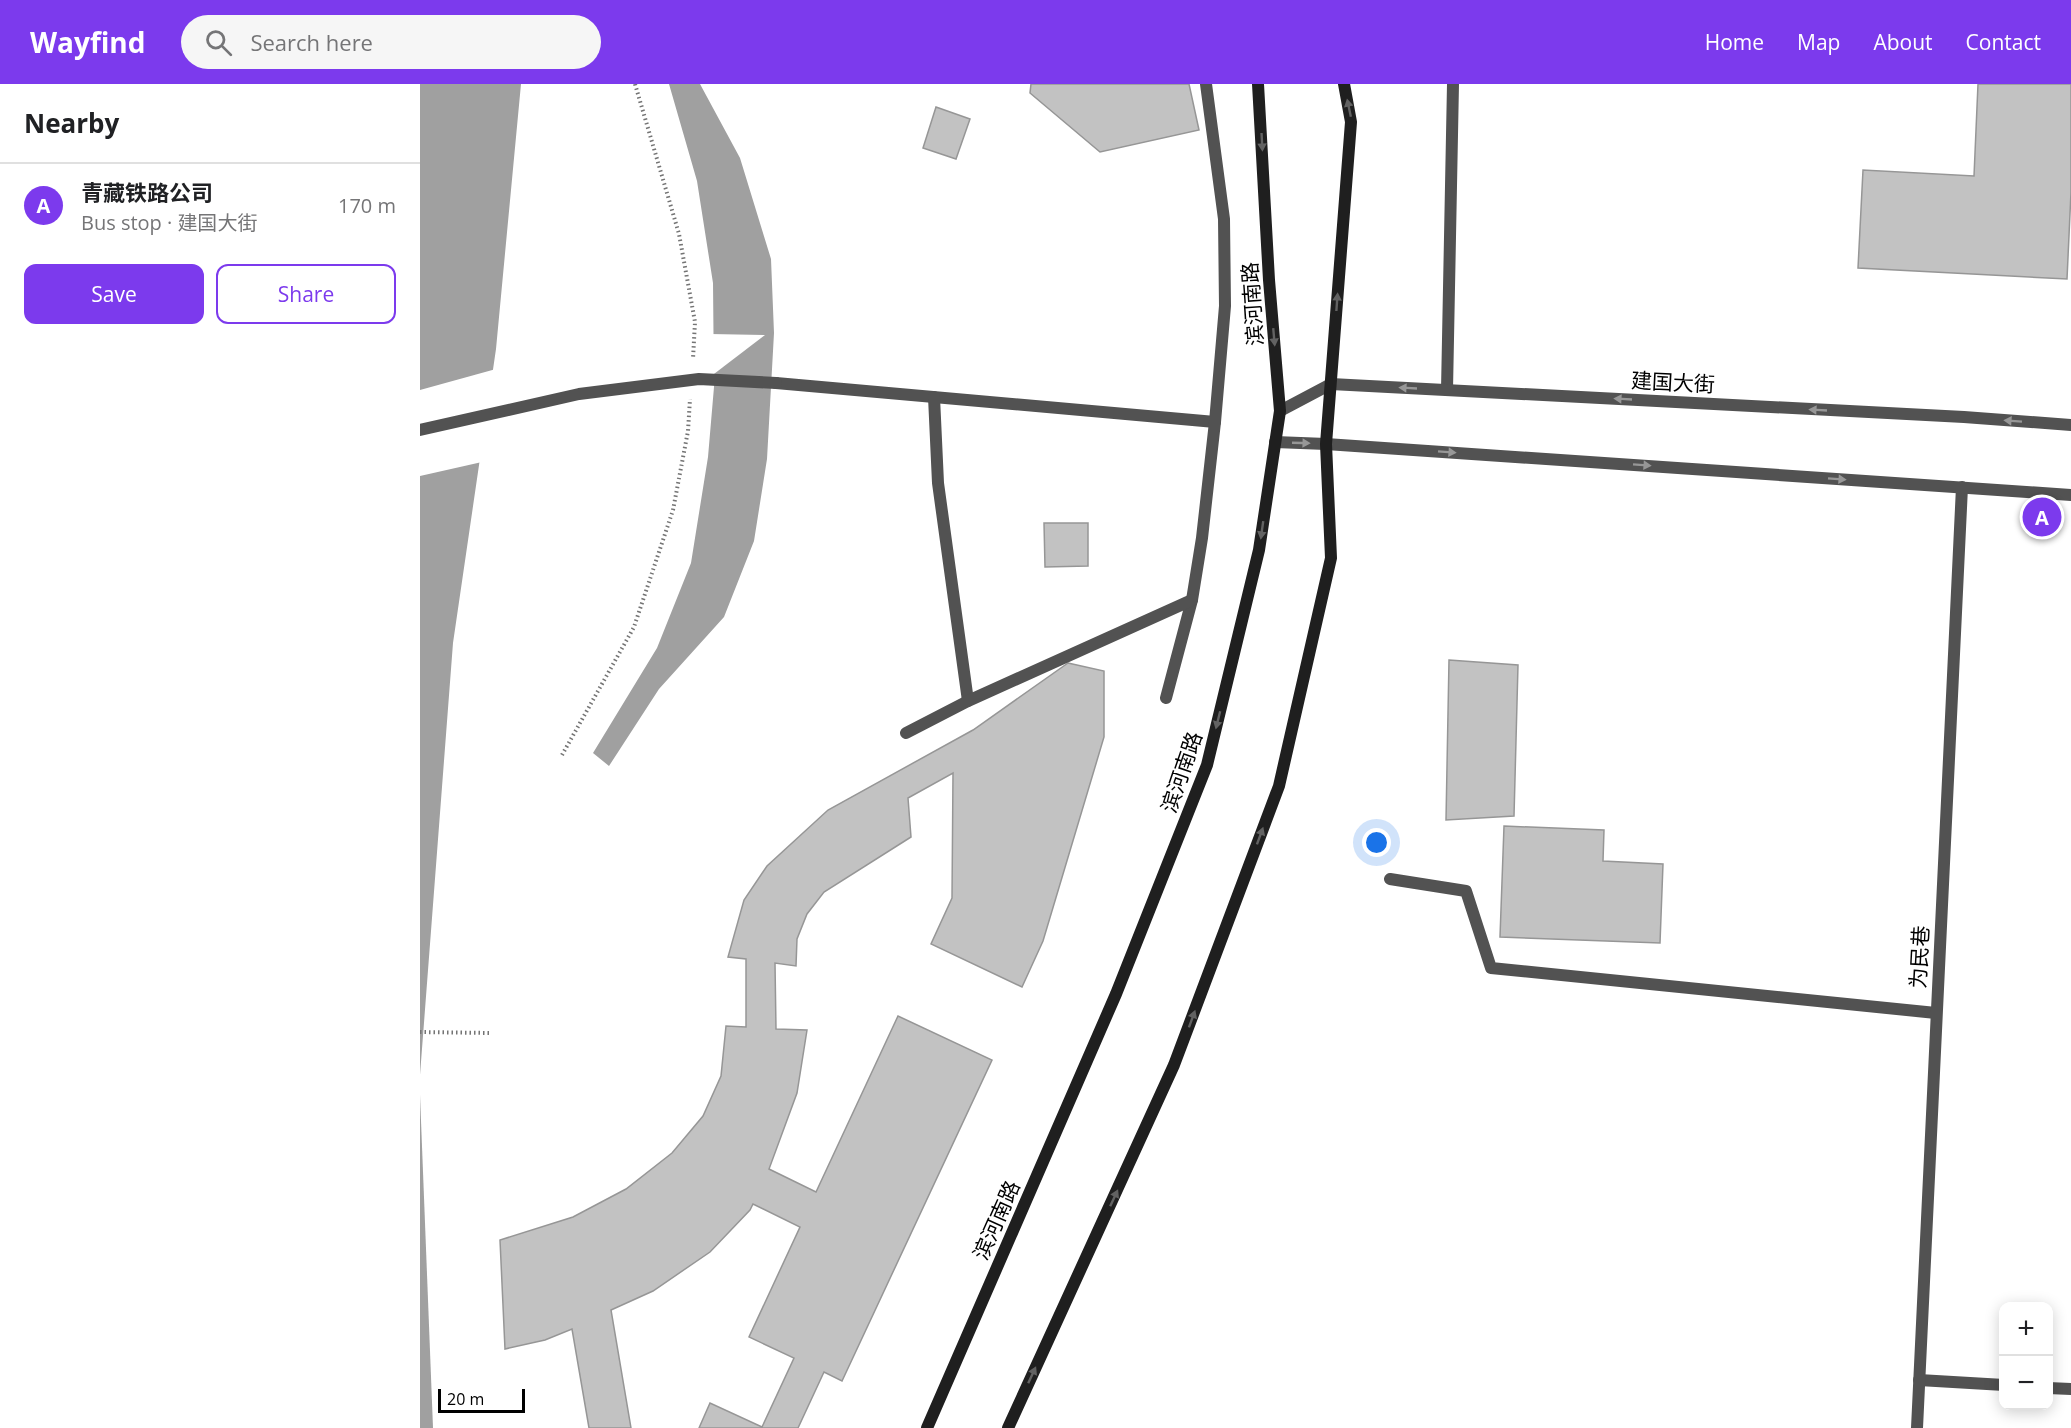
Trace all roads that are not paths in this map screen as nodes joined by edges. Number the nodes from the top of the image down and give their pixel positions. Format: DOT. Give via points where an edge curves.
graph roads {
  1 [pos="1206,84"];
  2 [pos="1258,84"];
  3 [pos="1344,84"];
  4 [pos="1453,84"];
  5 [pos="1331,384"];
  6 [pos="1447,390"];
  7 [pos="934,397"];
  8 [pos="1280,411"];
  9 [pos="1215,422"];
  10 [pos="2071,425"];
  11 [pos="420,430"];
  12 [pos="1275,442"];
  13 [pos="1326,444"];
  14 [pos="1962,487"];
  15 [pos="2071,495"];
  16 [pos="1192,600"];
  17 [pos="1166,698"];
  18 [pos="968,701"];
  19 [pos="906,733"];
  20 [pos="1390,879"];
  21 [pos="1936,1013"];
  22 [pos="1919,1380"];
  23 [pos="1999,1385"];
  24 [pos="2053,1388"];
  25 [pos="2071,1389"];
  26 [pos="927,1428"];
  27 [pos="1008,1428"];
  28 [pos="1917,1428"];
  1 -- 9 [label="street" via="1224,219 1225,306"];
  2 -- 8 [label="main road, 滨河南路, one-way"];
  5 -- 3 [label="main road, one-way" via="1351,122"];
  4 -- 6 [label="street"];
  6 -- 5 [label="street, 建国大街, one-way"];
  5 -- 8 [label="street"];
  5 -- 13 [label="main road"];
  10 -- 6 [label="street, 建国大街, one-way"];
  7 -- 9 [label="street"];
  7 -- 11 [label="street" via="699,379 590,393"];
  7 -- 18 [label="street" via="938,483"];
  8 -- 12 [label="main road, 滨河南路"];
  9 -- 16 [label="street"];
  12 -- 13 [label="street, one-way"];
  12 -- 26 [label="main road, 滨河南路, one-way" via="1259,550 1208,765 1116,994"];
  13 -- 14 [label="street, one-way"];
  27 -- 13 [label="main road, one-way" via="1174,1065 1279,786 1331,558"];
  14 -- 15 [label="street"];
  14 -- 21 [label="street, 为民巷"];
  16 -- 17 [label="street"];
  16 -- 18 [label="street"];
  18 -- 19 [label="street"];
  20 -- 21 [label="street" via="1466,891 1491,968"];
  21 -- 22 [label="street, 为民巷"];
  22 -- 23 [label="street"];
  22 -- 28 [label="street, 为民巷"];
  24 -- 25 [label="street"];
}
